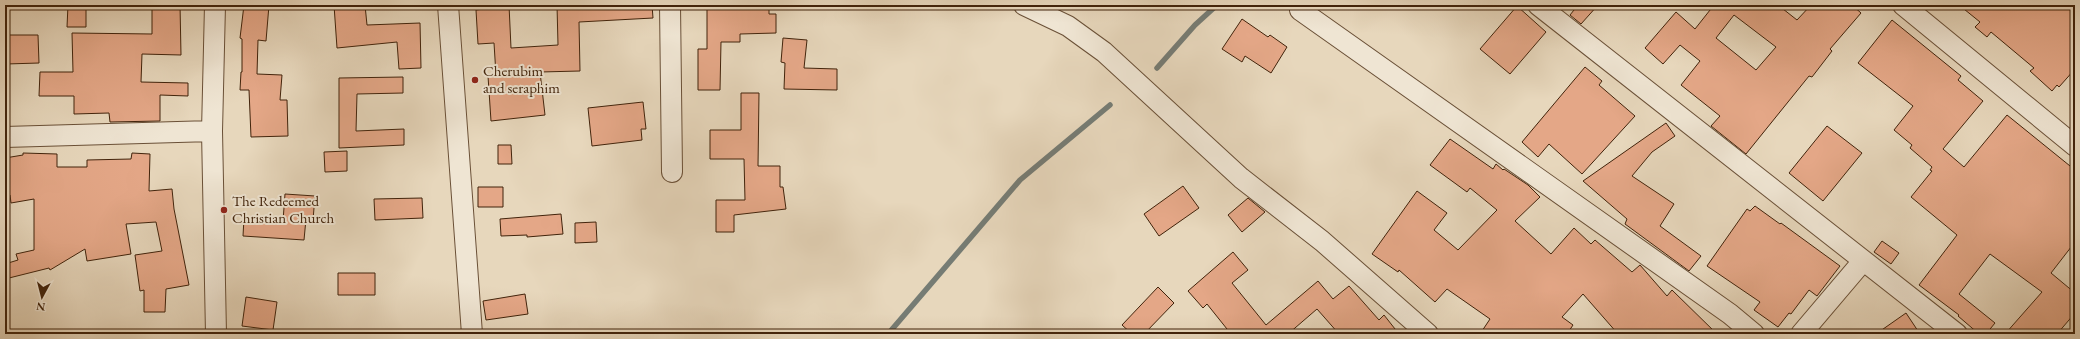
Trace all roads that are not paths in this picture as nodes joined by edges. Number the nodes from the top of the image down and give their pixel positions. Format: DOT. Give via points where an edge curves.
graph roads {
  1 [pos="215,5"];
  2 [pos="448,5"];
  3 [pos="670,5"];
  4 [pos="1024,5"];
  5 [pos="1538,5"];
  6 [pos="1903,5"];
  7 [pos="1300,10"];
  8 [pos="212,131"];
  9 [pos="5,137"];
  10 [pos="2075,146"];
  11 [pos="672,172"];
  12 [pos="1863,261"];
  13 [pos="216,334"];
  14 [pos="472,334"];
  15 [pos="1428,334"];
  16 [pos="1754,334"];
  17 [pos="1801,334"];
  18 [pos="1957,334"];
  1 -- 8 [label="street"];
  2 -- 14 [label="street"];
  3 -- 11 [label="street"];
  4 -- 15 [label="street" via="1068,26 1104,52 1241,178 1322,240"];
  5 -- 12 [label="street"];
  6 -- 10 [label="street"];
  7 -- 16 [label="street" via="1730,314"];
  8 -- 9 [label="street"];
  8 -- 13 [label="street"];
  12 -- 17 [label="street"];
  12 -- 18 [label="street"];
}
